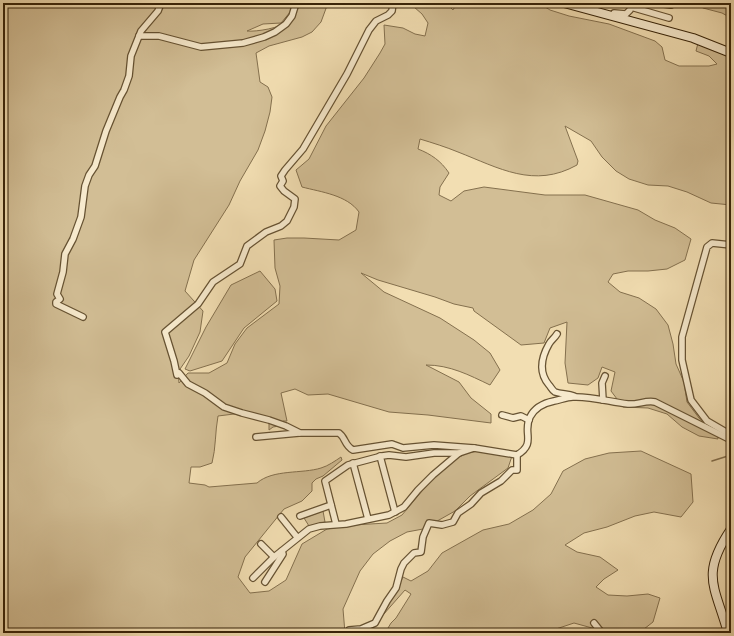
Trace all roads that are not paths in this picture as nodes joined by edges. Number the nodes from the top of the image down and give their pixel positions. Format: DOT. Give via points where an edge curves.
graph roads {
  1 [pos="161,3"];
  2 [pos="296,3"];
  3 [pos="393,3"];
  4 [pos="564,3"];
  5 [pos="657,3"];
  6 [pos="671,4"];
  7 [pos="631,5"];
  8 [pos="598,13"];
  9 [pos="668,18"];
  10 [pos="139,36"];
  11 [pos="731,53"];
  12 [pos="731,245"];
  13 [pos="83,317"];
  14 [pos="557,334"];
  15 [pos="606,376"];
  16 [pos="578,397"];
  17 [pos="603,400"];
  18 [pos="502,415"];
  19 [pos="529,420"];
  20 [pos="300,433"];
  21 [pos="731,435"];
  22 [pos="256,437"];
  23 [pos="731,440"];
  24 [pos="474,448"];
  25 [pos="458,453"];
  26 [pos="517,455"];
  27 [pos="380,456"];
  28 [pos="353,463"];
  29 [pos="331,505"];
  30 [pos="395,512"];
  31 [pos="300,516"];
  32 [pos="281,517"];
  33 [pos="368,519"];
  34 [pos="336,524"];
  35 [pos="731,529"];
  36 [pos="297,537"];
  37 [pos="261,544"];
  38 [pos="282,551"];
  39 [pos="274,557"];
  40 [pos="253,578"];
  41 [pos="265,582"];
  42 [pos="594,623"];
  43 [pos="347,633"];
  44 [pos="602,633"];
  45 [pos="728,633"];
  1 -- 10 [label="street"];
  2 -- 10 [label="street" via="286,24 264,37 243,43 201,47 159,36"];
  3 -- 20 [label="street" via="392,11 376,20 369,30 347,74 303,149 281,176 283,181 280,186 295,199 287,221 247,246 240,264 213,282 198,304 165,332 176,375 179,373 188,384 224,407 269,420"];
  4 -- 8 [label="main road"];
  5 -- 6 [label="street"];
  7 -- 8 [label="street" via="629,13 626,14 602,10"];
  7 -- 9 [label="street"];
  8 -- 11 [label="main road" via="694,38"];
  10 -- 13 [label="street" via="131,56 129,76 124,90 85,186 81,217 65,254 57,294 60,299 56,304"];
  12 -- 21 [label="street" via="712,243 707,247 682,337 682,360 691,400 707,421"];
  14 -- 16 [label="street" via="554,340 549,342 542,362 542,376 556,392"];
  15 -- 17 [label="street" via="602,383"];
  16 -- 17 [label="street"];
  16 -- 19 [label="street" via="537,407"];
  17 -- 23 [label="street" via="629,404 655,402"];
  18 -- 19 [label="street" via="513,418 521,416"];
  19 -- 26 [label="street" via="528,443"];
  20 -- 22 [label="street"];
  20 -- 24 [label="street" via="339,433 353,450 392,444 403,448 434,445"];
  24 -- 25 [label="street"];
  24 -- 26 [label="street"];
  25 -- 27 [label="street"];
  25 -- 30 [label="street" via="418,490 404,507"];
  26 -- 43 [label="street" via="517,470 512,470 498,483 481,493 468,507 458,513 453,522 443,525 429,523 423,537 421,552 414,553 404,563 396,588 375,624 348,630"];
  27 -- 28 [label="street"];
  27 -- 30 [label="street"];
  28 -- 29 [label="street" via="325,481"];
  28 -- 33 [label="street"];
  29 -- 31 [label="street"];
  29 -- 34 [label="street"];
  30 -- 33 [label="street"];
  32 -- 36 [label="street"];
  33 -- 34 [label="street"];
  34 -- 36 [label="street" via="309,529"];
  35 -- 45 [label="main road" via="718,550 712,572 714,589"];
  36 -- 38 [label="street"];
  37 -- 39 [label="street"];
  38 -- 39 [label="street"];
  38 -- 41 [label="street" via="283,554"];
  39 -- 40 [label="street"];
  42 -- 44 [label="street"];
}
